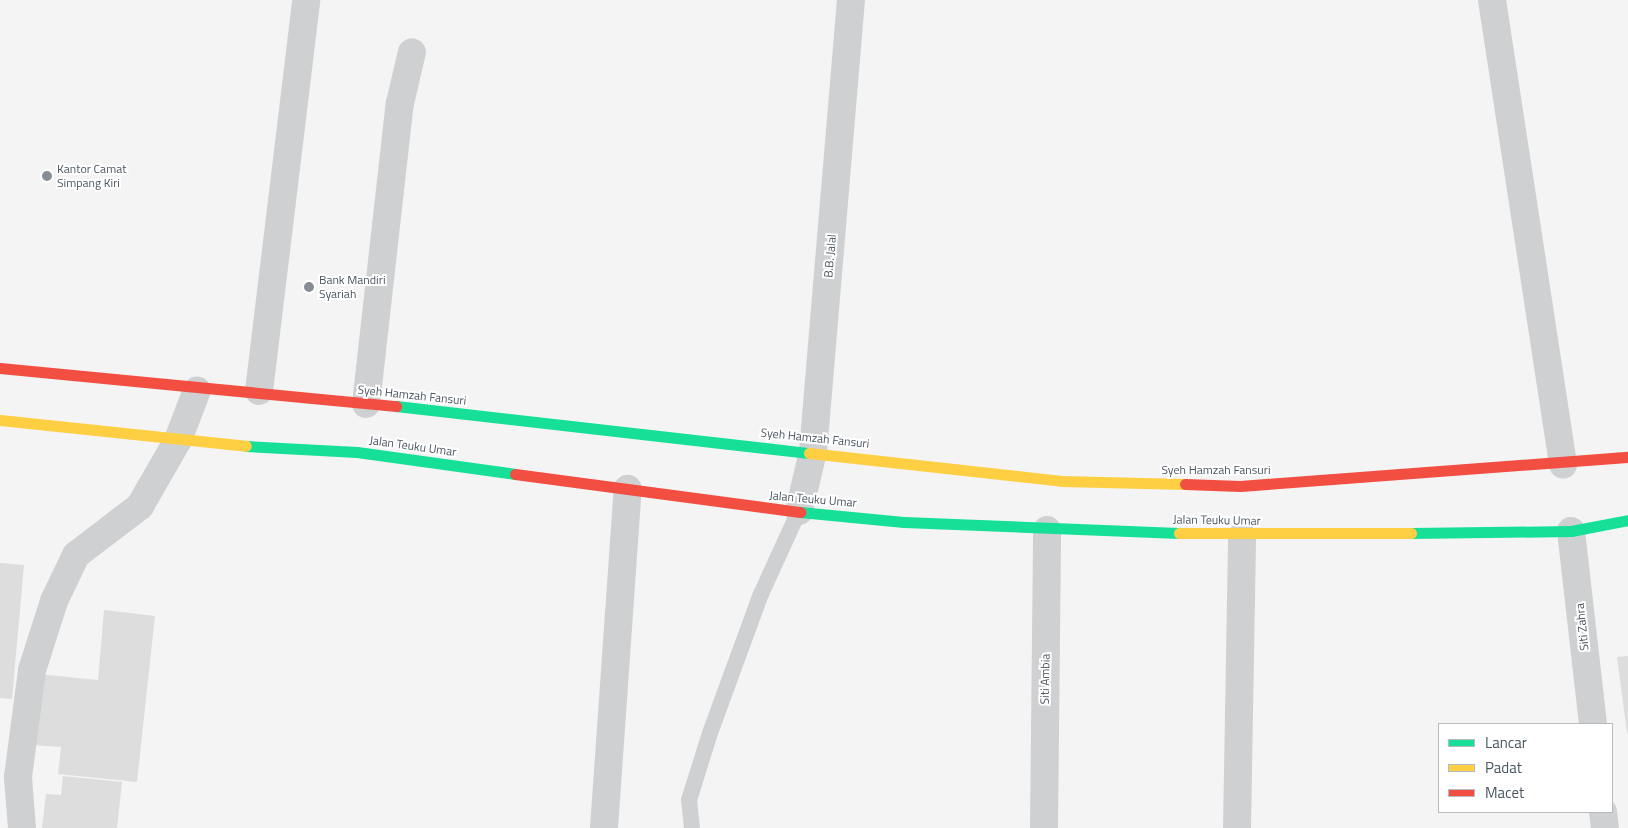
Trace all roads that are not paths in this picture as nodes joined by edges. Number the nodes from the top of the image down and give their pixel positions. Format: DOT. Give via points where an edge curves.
graph roads {
  1 [pos="306,0"];
  2 [pos="851,0"];
  3 [pos="1492,0"];
  4 [pos="412,52"];
  5 [pos="0,368"];
  6 [pos="197,390"];
  7 [pos="259,391"];
  8 [pos="366,404"];
  9 [pos="0,420"];
  10 [pos="178,440"];
  11 [pos="813,452"];
  12 [pos="1628,457"];
  13 [pos="1563,465"];
  14 [pos="628,489"];
  15 [pos="799,511"];
  16 [pos="1628,520"];
  17 [pos="1046,530"];
  18 [pos="1571,531"];
  19 [pos="1242,536"];
  20 [pos="1593,723"];
  21 [pos="1603,813"];
  22 [pos="22,828"];
  23 [pos="604,828"];
  24 [pos="692,828"];
  25 [pos="1044,828"];
  26 [pos="1238,828"];
  27 [pos="1605,828"];
  1 -- 7 [label="street" via="269,338"];
  2 -- 11 [label="street, B.B. Jalal"];
  3 -- 13 [label="street"];
  4 -- 8 [label="street" via="400,103"];
  5 -- 6 [label="highway, Syeh Hamzah Fansuri"];
  6 -- 7 [label="highway, Syeh Hamzah Fansuri"];
  6 -- 10 [label="street"];
  7 -- 8 [label="highway, Syeh Hamzah Fansuri"];
  8 -- 11 [label="highway, Syeh Hamzah Fansuri"];
  9 -- 10 [label="highway, Jalan Teuku Umar"];
  10 -- 14 [label="highway, Jalan Teuku Umar" via="357,452"];
  10 -- 22 [label="street" via="140,506 76,556 57,594 32,670 18,777"];
  11 -- 13 [label="highway, Syeh Hamzah Fansuri" via="1061,481 1240,486"];
  11 -- 15 [label="street, B.B. Jalal"];
  12 -- 13 [label="highway, Syeh Hamzah Fansuri"];
  14 -- 15 [label="highway, Jalan Teuku Umar"];
  14 -- 23 [label="street"];
  15 -- 17 [label="highway, Jalan Teuku Umar"];
  15 -- 24 [label="lane" via="761,594 710,733 690,800"];
  16 -- 18 [label="highway, Jalan Teuku Umar"];
  17 -- 19 [label="highway, Jalan Teuku Umar"];
  17 -- 25 [label="street, Siti Ambia"];
  18 -- 19 [label="highway, Jalan Teuku Umar"];
  18 -- 20 [label="street, Siti Zahra"];
  19 -- 26 [label="street"];
  21 -- 27 [label="street"];
}
